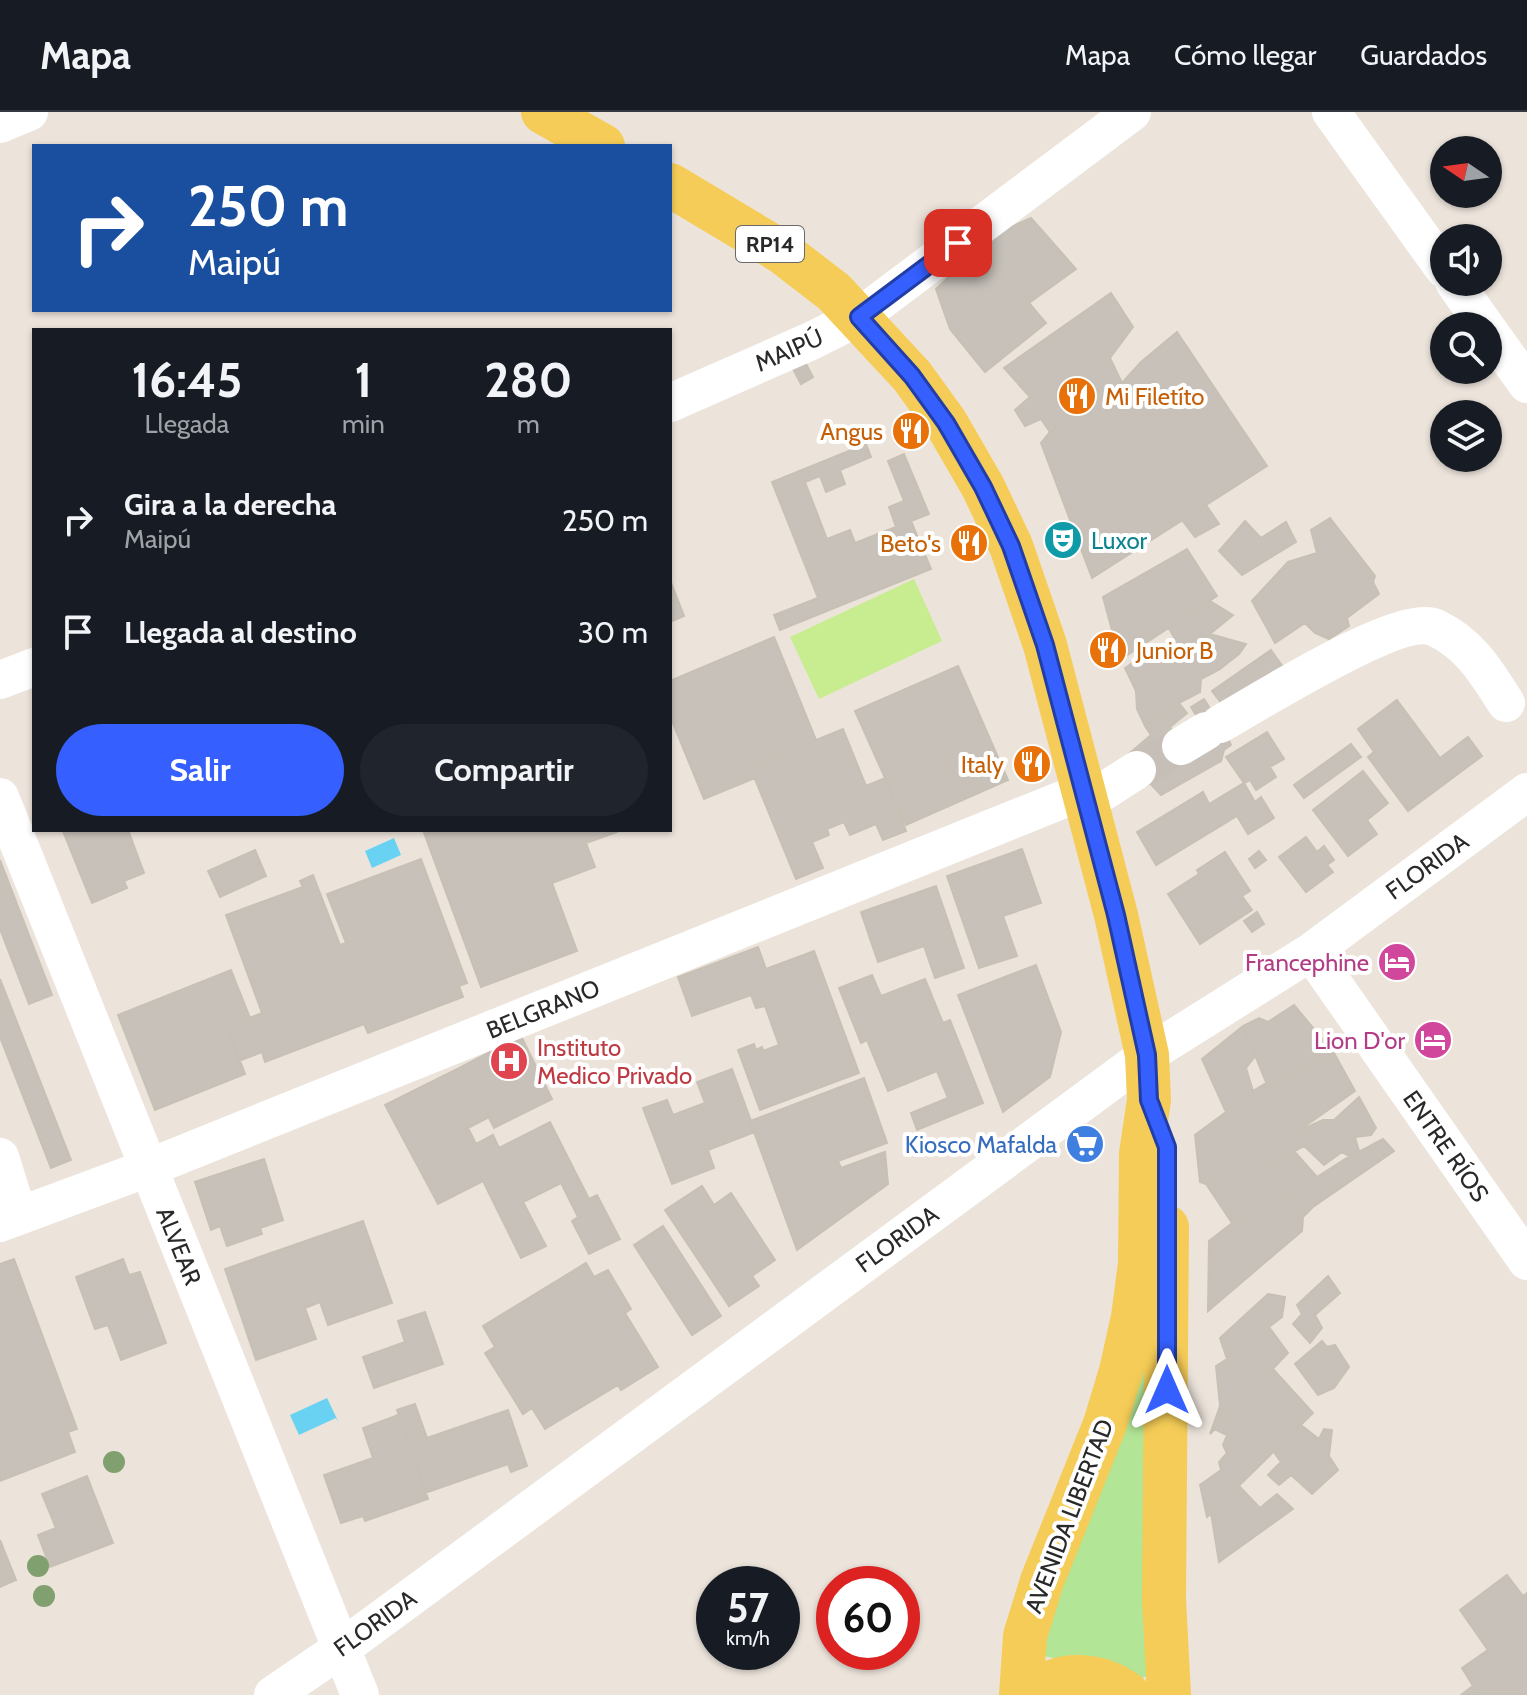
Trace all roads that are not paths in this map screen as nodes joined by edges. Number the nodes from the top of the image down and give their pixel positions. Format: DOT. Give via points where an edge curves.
graph roads {
  1 [pos="29,112"];
  2 [pos="543,112"];
  3 [pos="1132,112"];
  4 [pos="1331,112"];
  5 [pos="0,124"];
  6 [pos="599,144"];
  7 [pos="672,186"];
  8 [pos="1430,250"];
  9 [pos="859,317"];
  10 [pos="1502,349"];
  11 [pos="1527,384"];
  12 [pos="672,402"];
  13 [pos="32,668"];
  14 [pos="0,680"];
  15 [pos="1506,703"];
  16 [pos="1202,734"];
  17 [pos="1137,770"];
  18 [pos="1527,792"];
  19 [pos="0,797"];
  20 [pos="1086,797"];
  21 [pos="1311,952"];
  22 [pos="1147,1055"];
  23 [pos="1149,1100"];
  24 [pos="0,1157"];
  25 [pos="148,1168"];
  26 [pos="9,1219"];
  27 [pos="1527,1261"];
  28 [pos="342,1648"];
  29 [pos="273,1695"];
  30 [pos="360,1695"];
  31 [pos="1021,1695"];
  32 [pos="1034,1695"];
  33 [pos="1129,1695"];
  34 [pos="1169,1695"];
  1 -- 5 [label="street"];
  2 -- 6 [label="main road"];
  3 -- 9 [label="street, MAIPÚ"];
  4 -- 8 [label="street"];
  7 -- 9 [label="main road, AVENIDA LIBERTAD / RP14" via="782,252"];
  9 -- 12 [label="street, MAIPÚ"];
  9 -- 20 [label="main road, AVENIDA LIBERTAD / RP14" via="946,423 1011,546 1045,645"];
  10 -- 11 [label="street"];
  13 -- 14 [label="street"];
  15 -- 16 [label="street" via="1473,653 1433,626 1408,628 1332,660"];
  17 -- 20 [label="street, BELGRANO"];
  18 -- 21 [label="street, FLORIDA"];
  19 -- 25 [label="street, ALVEAR"];
  20 -- 22 [label="main road, AVENIDA LIBERTAD / RP14"];
  20 -- 25 [label="street, BELGRANO"];
  21 -- 22 [label="street, FLORIDA"];
  21 -- 27 [label="street, ENTRE RÍOS"];
  22 -- 23 [label="main road, AVENIDA LIBERTAD / RP14"];
  22 -- 28 [label="street, FLORIDA"];
  23 -- 31 [label="main road, AVENIDA LIBERTAD / RP14" via="1141,1154 1140,1264 1124,1358 1105,1424 1032,1610"];
  23 -- 34 [label="main road, AVENIDA LIBERTAD / RP14" via="1167,1147 1164,1599"];
  24 -- 26 [label="street"];
  25 -- 26 [label="street, BELGRANO"];
  25 -- 28 [label="street, ALVEAR"];
  28 -- 29 [label="street, FLORIDA"];
  28 -- 30 [label="street, ALVEAR"];
  32 -- 33 [label="main road" via="1048,1683 1072,1677 1108,1683"];
}
